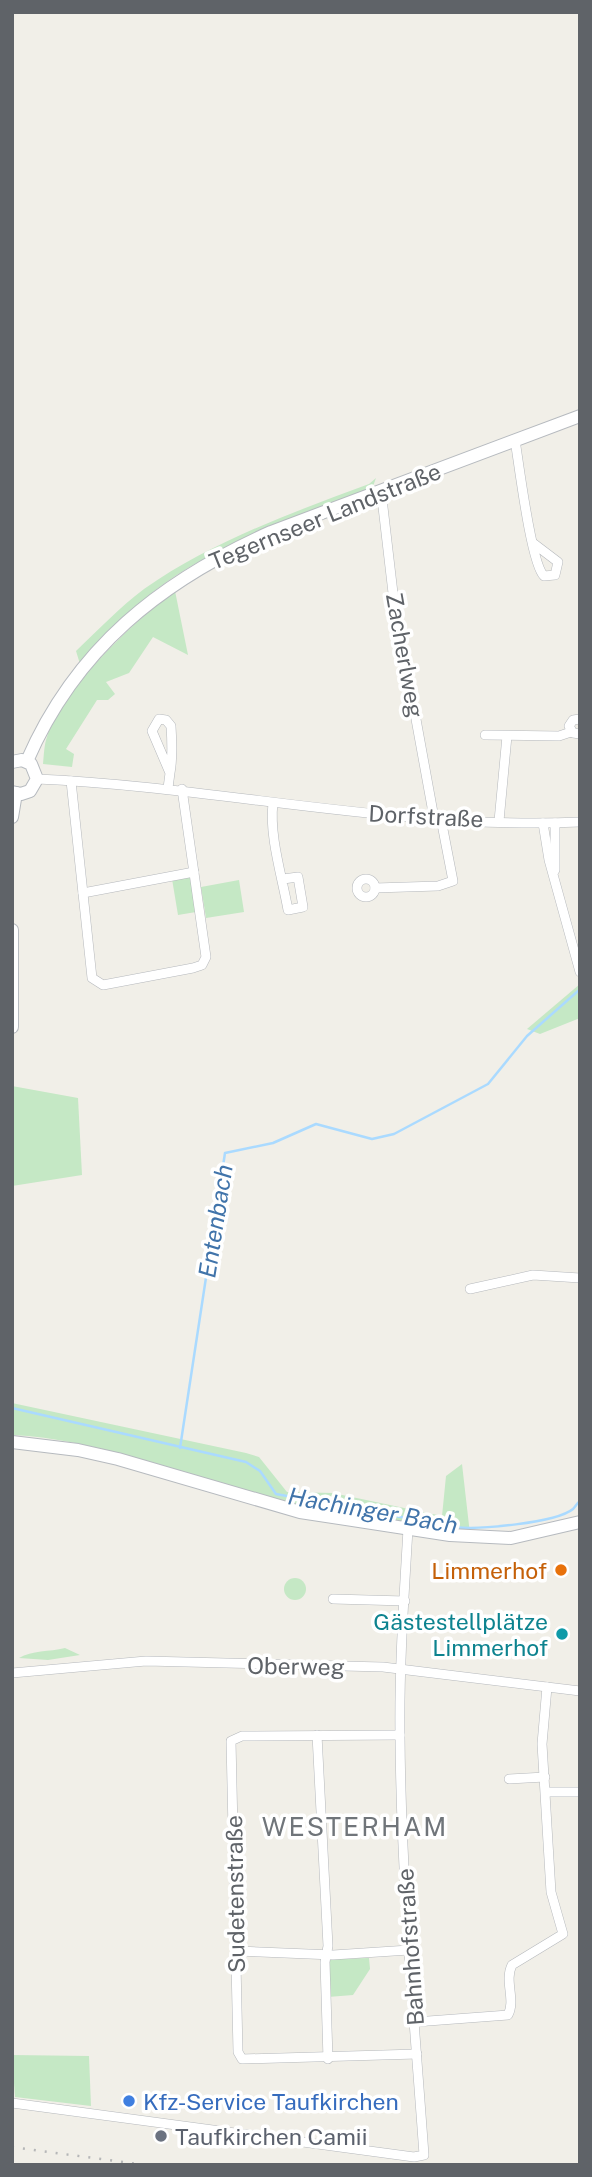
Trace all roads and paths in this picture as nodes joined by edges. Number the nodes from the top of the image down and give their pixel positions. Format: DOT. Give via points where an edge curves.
graph roads {
  1 [pos="580,416"];
  2 [pos="515,440"];
  3 [pos="381,490"];
  4 [pos="533,542"];
  5 [pos="580,719"];
  6 [pos="575,733"];
  7 [pos="485,735"];
  8 [pos="507,736"];
  9 [pos="27,761"];
  10 [pos="12,762"];
  11 [pos="170,773"];
  12 [pos="37,779"];
  13 [pos="71,781"];
  14 [pos="169,788"];
  15 [pos="182,789"];
  16 [pos="14,792"];
  17 [pos="273,803"];
  18 [pos="12,817"];
  19 [pos="437,818"];
  20 [pos="499,821"];
  21 [pos="580,822"];
  22 [pos="543,823"];
  23 [pos="555,823"];
  24 [pos="194,872"];
  25 [pos="555,875"];
  26 [pos="283,879"];
  27 [pos="375,888"];
  28 [pos="83,893"];
  29 [pos="12,930"];
  30 [pos="580,972"];
  31 [pos="12,1027"];
  32 [pos="580,1278"];
  33 [pos="470,1289"];
  34 [pos="12,1443"];
  35 [pos="580,1522"];
  36 [pos="408,1529"];
  37 [pos="333,1599"];
  38 [pos="405,1601"];
  39 [pos="401,1669"];
  40 [pos="12,1673"];
  41 [pos="547,1687"];
  42 [pos="580,1692"];
  43 [pos="317,1735"];
  44 [pos="400,1735"];
  45 [pos="545,1777"];
  46 [pos="509,1779"];
  47 [pos="547,1792"];
  48 [pos="580,1792"];
  49 [pos="409,1950"];
  50 [pos="237,1951"];
  51 [pos="326,1955"];
  52 [pos="415,2022"];
  53 [pos="417,2054"];
  54 [pos="328,2059"];
  55 [pos="12,2103"];
  1 -- 2 [label="main road, Tegernseer Landstraße"];
  2 -- 3 [label="main road, Tegernseer Landstraße"];
  2 -- 4 [label="street"];
  3 -- 9 [label="main road, Tegernseer Landstraße" via="227,551 148,602 73,681"];
  3 -- 19 [label="street, Zacherlweg" via="393,593"];
  5 -- 6 [label="street" via="571,722"];
  6 -- 8 [label="street"];
  7 -- 8 [label="street"];
  8 -- 20 [label="street"];
  9 -- 10 [label="main road"];
  9 -- 12 [label="main road" via="35,768"];
  11 -- 11 [label="street" via="171,726 159,719 152,731"];
  11 -- 14 [label="street"];
  12 -- 13 [label="street, Dorfstraße"];
  12 -- 16 [label="main road" via="30,791"];
  13 -- 14 [label="street, Dorfstraße"];
  13 -- 28 [label="street"];
  14 -- 15 [label="street, Dorfstraße"];
  15 -- 17 [label="street, Dorfstraße"];
  15 -- 24 [label="street"];
  16 -- 18 [label="main road"];
  17 -- 19 [label="street, Dorfstraße"];
  17 -- 26 [label="street"];
  19 -- 20 [label="street, Dorfstraße"];
  19 -- 27 [label="street, Zacherlweg" via="453,881 438,886"];
  20 -- 22 [label="street, Dorfstraße"];
  21 -- 23 [label="street, Dorfstraße"];
  22 -- 23 [label="street, Dorfstraße"];
  22 -- 25 [label="street"];
  23 -- 25 [label="street"];
  24 -- 28 [label="street"];
  24 -- 28 [label="street" via="207,949 202,965 103,985 92,978"];
  25 -- 30 [label="street"];
  29 -- 31 [label="main road"];
  32 -- 33 [label="street" via="533,1275"];
  34 -- 36 [label="main road" via="92,1453 300,1512"];
  35 -- 36 [label="main road" via="493,1539"];
  36 -- 38 [label="street, Bahnhofstraße"];
  37 -- 38 [label="street"];
  38 -- 39 [label="street, Bahnhofstraße"];
  39 -- 40 [label="street, Oberweg" via="156,1661"];
  39 -- 41 [label="street, Oberweg"];
  39 -- 44 [label="street, Bahnhofstraße"];
  41 -- 42 [label="street, Oberweg"];
  41 -- 45 [label="street" via="542,1721"];
  43 -- 44 [label="street"];
  43 -- 50 [label="street, Sudetenstraße" via="231,1741"];
  43 -- 51 [label="street"];
  44 -- 49 [label="street, Bahnhofstraße"];
  45 -- 46 [label="street"];
  45 -- 47 [label="street"];
  47 -- 48 [label="street"];
  47 -- 52 [label="street" via="551,1892 563,1934 512,1965 508,1972 510,2012 501,2017"];
  49 -- 51 [label="street"];
  49 -- 52 [label="street, Bahnhofstraße"];
  50 -- 51 [label="street"];
  50 -- 54 [label="street, Sudetenstraße" via="242,2059"];
  51 -- 54 [label="street"];
  52 -- 53 [label="street, Bahnhofstraße"];
  53 -- 54 [label="street"];
  53 -- 55 [label="street, Bahnhofstraße" via="424,2155"];
}
